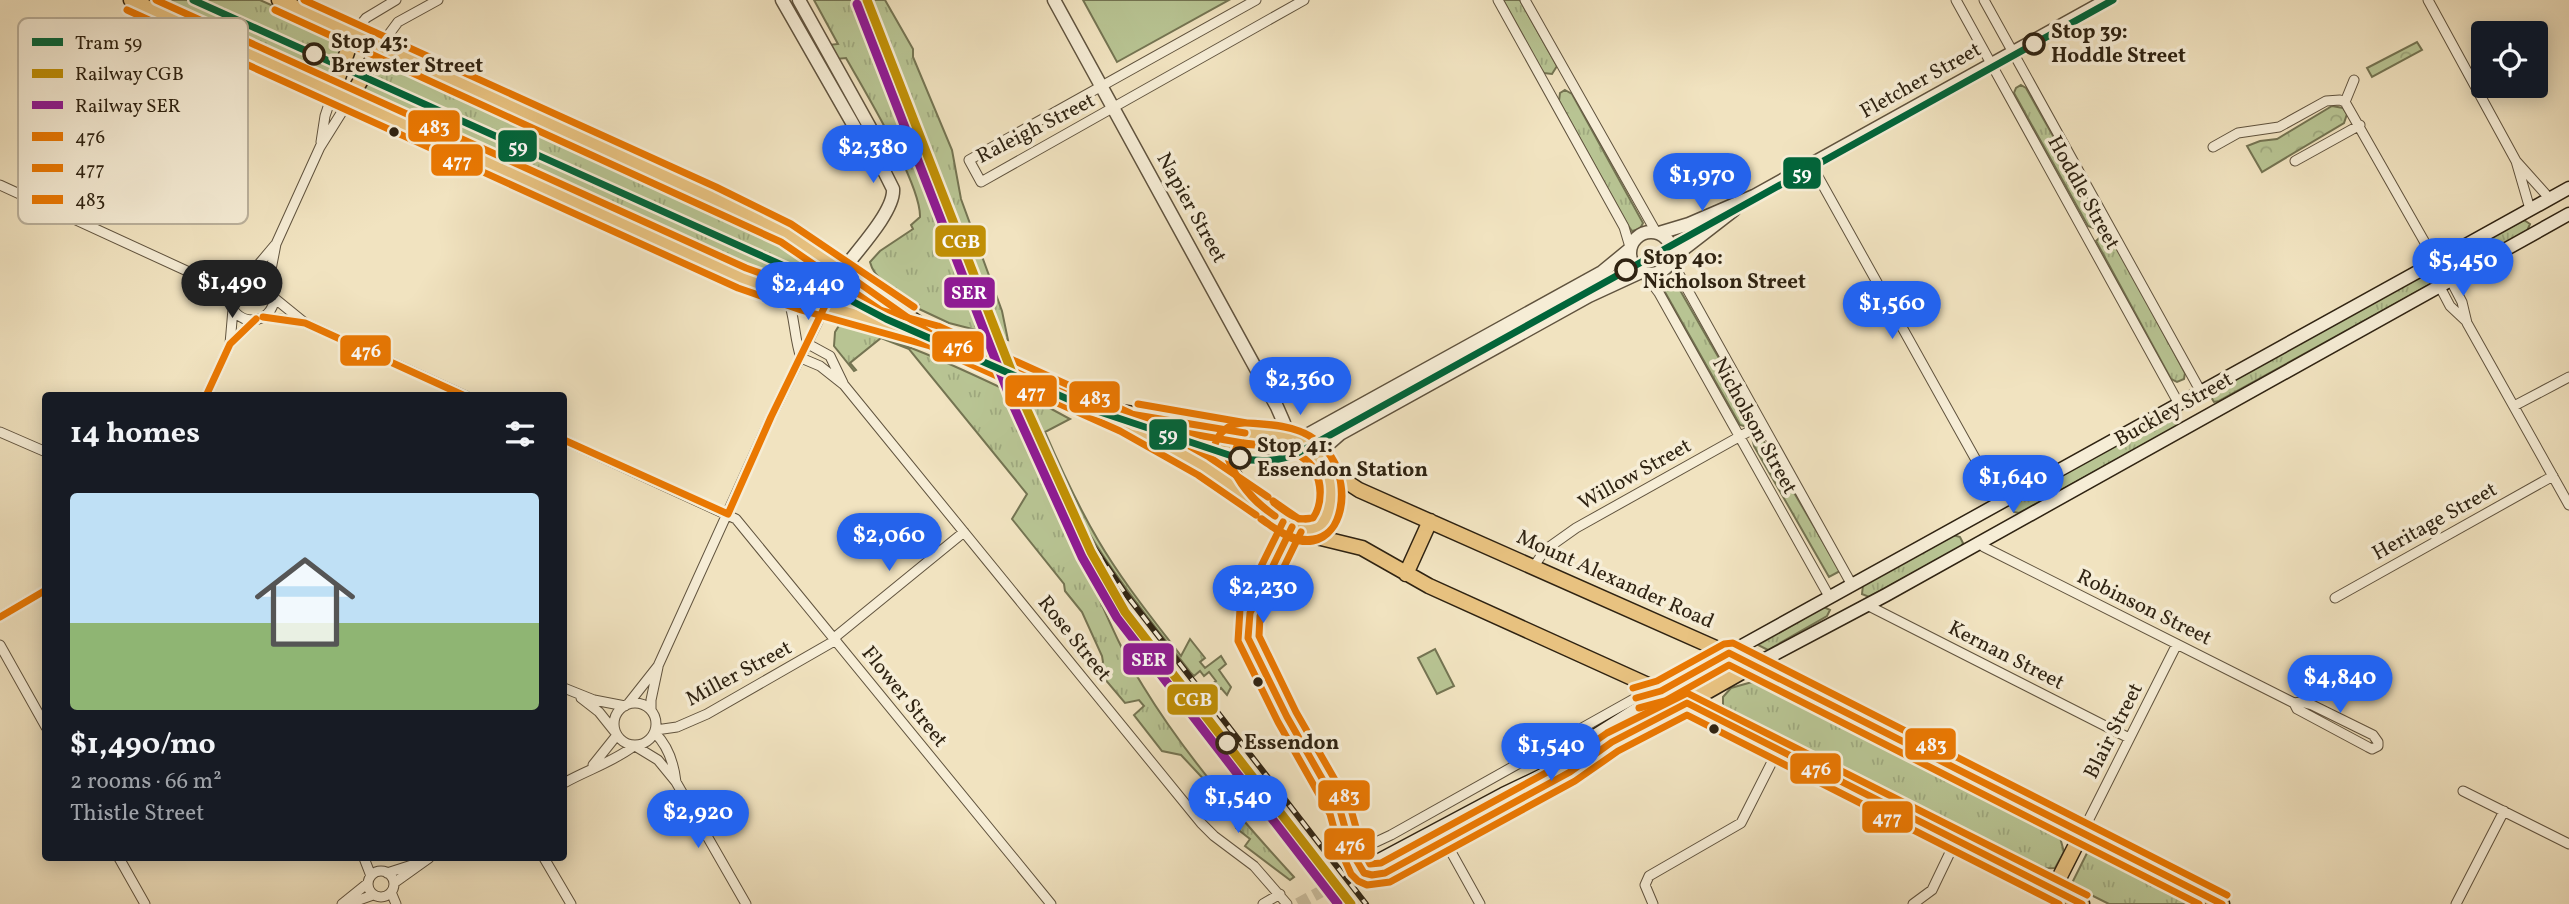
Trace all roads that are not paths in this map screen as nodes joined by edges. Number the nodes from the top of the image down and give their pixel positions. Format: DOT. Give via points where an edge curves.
graph roads {
  1 [pos="131,0"];
  2 [pos="279,0"];
  3 [pos="396,0"];
  4 [pos="438,0"];
  5 [pos="782,0"];
  6 [pos="799,0"];
  7 [pos="1054,0"];
  8 [pos="1256,0"];
  9 [pos="1304,0"];
  10 [pos="1498,0"];
  11 [pos="1525,0"];
  12 [pos="1956,0"];
  13 [pos="1984,0"];
  14 [pos="2107,0"];
  15 [pos="2428,0"];
  16 [pos="171,18"];
  17 [pos="354,33"];
  18 [pos="381,45"];
  19 [pos="2013,52"];
  20 [pos="248,53"];
  21 [pos="833,61"];
  22 [pos="1991,64"];
  23 [pos="821,68"];
  24 [pos="2354,80"];
  25 [pos="1101,86"];
  26 [pos="333,92"];
  27 [pos="350,99"];
  28 [pos="2345,102"];
  29 [pos="1114,108"];
  30 [pos="2360,125"];
  31 [pos="871,145"];
  32 [pos="320,147"];
  33 [pos="2213,147"];
  34 [pos="2516,161"];
  35 [pos="2295,162"];
  36 [pos="1811,164"];
  37 [pos="0,185"];
  38 [pos="2569,188"];
  39 [pos="18,193"];
  40 [pos="1754,196"];
  41 [pos="2550,199"];
  42 [pos="2530,209"];
  43 [pos="2565,217"];
  44 [pos="85,224"];
  45 [pos="2542,230"];
  46 [pos="1658,232"];
  47 [pos="276,244"];
  48 [pos="1630,248"];
  49 [pos="1671,259"];
  50 [pos="2436,262"];
  51 [pos="842,271"];
  52 [pos="1642,273"];
  53 [pos="200,277"];
  54 [pos="243,279"];
  55 [pos="2446,284"];
  56 [pos="268,285"];
  57 [pos="787,295"];
  58 [pos="273,297"];
  59 [pos="231,305"];
  60 [pos="825,307"];
  61 [pos="259,318"];
  62 [pos="305,323"];
  63 [pos="934,335"];
  64 [pos="230,344"];
  65 [pos="808,344"];
  66 [pos="801,358"];
  67 [pos="2569,377"];
  68 [pos="844,385"];
  69 [pos="208,392"];
  70 [pos="457,392"];
  71 [pos="2201,392"];
  72 [pos="2179,404"];
  73 [pos="2514,406"];
  74 [pos="1100,409"];
  75 [pos="1762,424"];
  76 [pos="2193,424"];
  77 [pos="0,432"];
  78 [pos="1245,433"];
  79 [pos="1740,436"];
  80 [pos="1291,439"];
  81 [pos="567,441"];
  82 [pos="42,450"];
  83 [pos="1316,455"];
  84 [pos="1327,469"];
  85 [pos="2553,477"];
  86 [pos="2000,503"];
  87 [pos="2569,505"];
  88 [pos="1262,506"];
  89 [pos="728,514"];
  90 [pos="1967,521"];
  91 [pos="1430,522"];
  92 [pos="2011,524"];
  93 [pos="1294,528"];
  94 [pos="964,532"];
  95 [pos="1979,542"];
  96 [pos="1534,566"];
  97 [pos="1406,574"];
  98 [pos="1852,585"];
  99 [pos="42,593"];
  100 [pos="1830,597"];
  101 [pos="2334,598"];
  102 [pos="1867,605"];
  103 [pos="0,617"];
  104 [pos="1841,617"];
  105 [pos="835,639"];
  106 [pos="2177,644"];
  107 [pos="0,645"];
  108 [pos="1729,653"];
  109 [pos="1754,665"];
  110 [pos="658,666"];
  111 [pos="567,689"];
  112 [pos="1661,691"];
  113 [pos="575,693"];
  114 [pos="1687,703"];
  115 [pos="2294,703"];
  116 [pos="627,705"];
  117 [pos="651,710"];
  118 [pos="42,720"];
  119 [pos="656,732"];
  120 [pos="617,734"];
  121 [pos="2129,738"];
  122 [pos="1614,741"];
  123 [pos="634,746"];
  124 [pos="1778,750"];
  125 [pos="592,767"];
  126 [pos="567,781"];
  127 [pos="676,782"];
  128 [pos="2463,791"];
  129 [pos="1503,794"];
  130 [pos="2504,811"];
  131 [pos="1346,832"];
  132 [pos="2082,833"];
  133 [pos="1956,840"];
  134 [pos="1445,841"];
  135 [pos="2569,844"];
  136 [pos="1379,860"];
  137 [pos="121,861"];
  138 [pos="366,861"];
  139 [pos="370,861"];
  140 [pos="420,861"];
  141 [pos="424,861"];
  142 [pos="546,861"];
  143 [pos="384,872"];
  144 [pos="369,880"];
  145 [pos="392,887"];
  146 [pos="2053,890"];
  147 [pos="1280,894"];
  148 [pos="379,899"];
  149 [pos="145,904"];
  150 [pos="342,904"];
  151 [pos="348,904"];
  152 [pos="396,904"];
  153 [pos="570,904"];
  154 [pos="746,904"];
  155 [pos="1051,904"];
  156 [pos="1263,904"];
  157 [pos="1287,904"];
  158 [pos="1480,904"];
  159 [pos="1653,904"];
  160 [pos="1913,904"];
  161 [pos="2082,904"];
  162 [pos="2222,904"];
  163 [pos="2456,904"];
  1 -- 16 [label="main road"];
  2 -- 17 [label="main road"];
  3 -- 17 [label="street" via="366,18"];
  4 -- 18 [label="street" via="398,22"];
  5 -- 23 [label="main road"];
  6 -- 21 [label="main road"];
  7 -- 25 [label="main road, Napier Street"];
  8 -- 25 [label="street, Raleigh Street"];
  9 -- 29 [label="street, Raleigh Street"];
  10 -- 48 [label="street" via="1624,227"];
  11 -- 46 [label="street"];
  12 -- 22 [label="street, Hoddle Street"];
  13 -- 19 [label="street, Hoddle Street"];
  14 -- 19 [label="main road, Fletcher Street"];
  15 -- 34 [label="street"];
  17 -- 18 [label="main road"];
  17 -- 26 [label="main road"];
  18 -- 27 [label="main road"];
  18 -- 51 [label="main road" via="724,202 802,242"];
  19 -- 22 [label="main road, Fletcher Street"];
  19 -- 71 [label="street, Hoddle Street"];
  20 -- 26 [label="main road"];
  21 -- 23 [label="main road"];
  21 -- 31 [label="main road" via="873,133"];
  22 -- 36 [label="main road, Fletcher Street"];
  22 -- 72 [label="street, Hoddle Street"];
  23 -- 31 [label="main road" via="862,141"];
  24 -- 28 [label="street"];
  25 -- 29 [label="main road, Napier Street"];
  25 -- 29 [label="street, Raleigh Street" via="969,160 981,182"];
  26 -- 27 [label="main road"];
  26 -- 32 [label="street"];
  27 -- 32 [label="street"];
  27 -- 57 [label="main road"];
  28 -- 30 [label="street"];
  28 -- 33 [label="street" via="2326,101 2279,127 2238,133"];
  29 -- 80 [label="main road, Napier Street"];
  30 -- 35 [label="street"];
  30 -- 50 [label="street"];
  31 -- 51 [label="main road" via="891,184 892,199"];
  32 -- 47 [label="street"];
  34 -- 41 [label="street"];
  34 -- 42 [label="street"];
  36 -- 40 [label="main road, Fletcher Street"];
  36 -- 86 [label="street"];
  37 -- 39 [label="street"];
  38 -- 41 [label="main road, Buckley Street"];
  40 -- 46 [label="main road, Fletcher Street"];
  40 -- 49 [label="main road, Fletcher Street"];
  41 -- 42 [label="main road, Buckley Street"];
  41 -- 43 [label="main road"];
  42 -- 45 [label="main road"];
  42 -- 50 [label="main road, Buckley Street"];
  43 -- 45 [label="main road, Buckley Street"];
  44 -- 53 [label="street"];
  45 -- 55 [label="main road, Buckley Street"];
  46 -- 48 [label="main road" via="1640,234"];
  46 -- 49 [label="main road" via="1670,242"];
  47 -- 54 [label="street"];
  47 -- 56 [label="street"];
  48 -- 52 [label="main road" via="1631,262"];
  48 -- 80 [label="main road" via="1602,272"];
  49 -- 52 [label="main road" via="1660,272"];
  49 -- 75 [label="street, Nicholson Street"];
  50 -- 55 [label="main road"];
  50 -- 71 [label="main road, Buckley Street"];
  51 -- 60 [label="main road"];
  51 -- 63 [label="main road"];
  52 -- 79 [label="street, Nicholson Street" via="1659,293"];
  52 -- 83 [label="main road" via="1589,296 1340,433"];
  53 -- 54 [label="street"];
  53 -- 59 [label="street"];
  54 -- 56 [label="street" via="259,278"];
  54 -- 59 [label="street" via="230,293"];
  55 -- 73 [label="street" via="2462,302 2467,323"];
  55 -- 76 [label="main road, Buckley Street"];
  56 -- 58 [label="street"];
  57 -- 60 [label="main road"];
  57 -- 66 [label="street"];
  58 -- 61 [label="street" via="271,309"];
  58 -- 62 [label="street"];
  59 -- 61 [label="street" via="242,318"];
  59 -- 64 [label="street"];
  60 -- 63 [label="main road"];
  60 -- 65 [label="street"];
  61 -- 62 [label="street"];
  61 -- 64 [label="street"];
  62 -- 70 [label="street"];
  63 -- 74 [label="main road"];
  64 -- 69 [label="street"];
  65 -- 66 [label="street"];
  65 -- 68 [label="street, Rose Street" via="830,356"];
  66 -- 68 [label="street, Rose Street"];
  66 -- 89 [label="street"];
  67 -- 73 [label="street"];
  68 -- 94 [label="street, Rose Street"];
  71 -- 72 [label="main road, Buckley Street"];
  71 -- 76 [label="main road"];
  72 -- 76 [label="main road"];
  72 -- 86 [label="main road, Buckley Street"];
  73 -- 85 [label="street"];
  74 -- 78 [label="main road"];
  74 -- 88 [label="main road" via="1204,466"];
  75 -- 79 [label="street, Willow Street"];
  75 -- 98 [label="street, Nicholson Street"];
  76 -- 92 [label="main road, Buckley Street"];
  77 -- 82 [label="street"];
  78 -- 80 [label="main road"];
  78 -- 88 [label="main road" via="1227,440 1225,458"];
  79 -- 96 [label="street, Willow Street" via="1576,528 1545,550"];
  79 -- 100 [label="street, Nicholson Street"];
  80 -- 83 [label="main road"];
  81 -- 89 [label="street, Flower Street"];
  83 -- 84 [label="main road"];
  84 -- 91 [label="main road, Mount Alexander Road" via="1353,487"];
  84 -- 93 [label="main road" via="1331,502 1327,517 1316,529"];
  85 -- 87 [label="street"];
  85 -- 101 [label="street, Heritage Street"];
  86 -- 90 [label="main road, Buckley Street"];
  86 -- 92 [label="main road"];
  88 -- 93 [label="main road"];
  89 -- 105 [label="street, Flower Street" via="748,531"];
  89 -- 110 [label="street"];
  90 -- 95 [label="main road"];
  90 -- 98 [label="main road, Buckley Street"];
  91 -- 96 [label="main road, Mount Alexander Road"];
  91 -- 97 [label="main road"];
  92 -- 95 [label="main road, Buckley Street"];
  93 -- 97 [label="main road" via="1362,548"];
  93 -- 131 [label="street" via="1250,613 1248,638 1340,810"];
  94 -- 105 [label="street, Miller Street"];
  94 -- 147 [label="street, Rose Street" via="1201,823"];
  95 -- 102 [label="main road, Buckley Street"];
  95 -- 106 [label="street, Robinson Street"];
  96 -- 108 [label="main road, Mount Alexander Road"];
  97 -- 112 [label="main road"];
  98 -- 100 [label="main road, Buckley Street"];
  98 -- 102 [label="main road"];
  99 -- 103 [label="street"];
  100 -- 104 [label="main road"];
  100 -- 108 [label="main road, Buckley Street"];
  102 -- 104 [label="main road, Buckley Street"];
  102 -- 121 [label="street, Kernan Street"];
  104 -- 109 [label="main road, Buckley Street"];
  105 -- 119 [label="street, Miller Street" via="707,714"];
  105 -- 155 [label="street, Flower Street"];
  106 -- 115 [label="street, Robinson Street"];
  106 -- 121 [label="street, Blair Street"];
  107 -- 118 [label="street"];
  108 -- 109 [label="main road, Mount Alexander Road"];
  108 -- 112 [label="main road, Buckley Street"];
  109 -- 114 [label="main road, Buckley Street"];
  109 -- 132 [label="main road, Mount Alexander Road"];
  110 -- 116 [label="street"];
  110 -- 117 [label="street"];
  111 -- 113 [label="street"];
  112 -- 114 [label="main road"];
  112 -- 129 [label="main road, Buckley Street"];
  112 -- 131 [label="street, Buckley Street" via="1632,700 1381,840 1365,843"];
  113 -- 116 [label="street"];
  113 -- 120 [label="street"];
  114 -- 122 [label="main road, Buckley Street"];
  114 -- 124 [label="main road"];
  115 -- 115 [label="street, Robinson Street" via="2312,705 2373,735 2378,746 2368,747 2297,709"];
  116 -- 117 [label="street" via="641,704"];
  116 -- 120 [label="street" via="616,716"];
  117 -- 119 [label="street"];
  119 -- 123 [label="street" via="645,744"];
  119 -- 127 [label="street" via="667,749"];
  120 -- 123 [label="street"];
  120 -- 125 [label="street"];
  121 -- 132 [label="street, Blair Street"];
  122 -- 129 [label="main road, Buckley Street"];
  122 -- 134 [label="street, Buckley Street" via="1570,772"];
  123 -- 125 [label="street"];
  123 -- 127 [label="street" via="658,760"];
  124 -- 133 [label="main road"];
  124 -- 159 [label="street" via="1741,823 1649,876 1645,886"];
  125 -- 126 [label="street"];
  127 -- 154 [label="street"];
  128 -- 130 [label="street"];
  129 -- 136 [label="main road, Buckley Street"];
  130 -- 135 [label="street"];
  130 -- 163 [label="street"];
  131 -- 134 [label="street, Buckley Street" via="1359,867 1373,876"];
  132 -- 146 [label="main road"];
  132 -- 162 [label="main road, Mount Alexander Road"];
  133 -- 146 [label="main road"];
  133 -- 160 [label="street" via="1932,890"];
  134 -- 158 [label="street"];
  137 -- 149 [label="street"];
  138 -- 144 [label="street"];
  139 -- 143 [label="street"];
  140 -- 143 [label="street"];
  141 -- 145 [label="street"];
  142 -- 153 [label="street"];
  143 -- 144 [label="street"];
  143 -- 145 [label="street"];
  144 -- 148 [label="street"];
  144 -- 150 [label="street"];
  145 -- 148 [label="street"];
  145 -- 152 [label="street"];
  146 -- 161 [label="main road"];
  147 -- 156 [label="street"];
  147 -- 157 [label="street, Rose Street"];
  148 -- 151 [label="street"];
}
